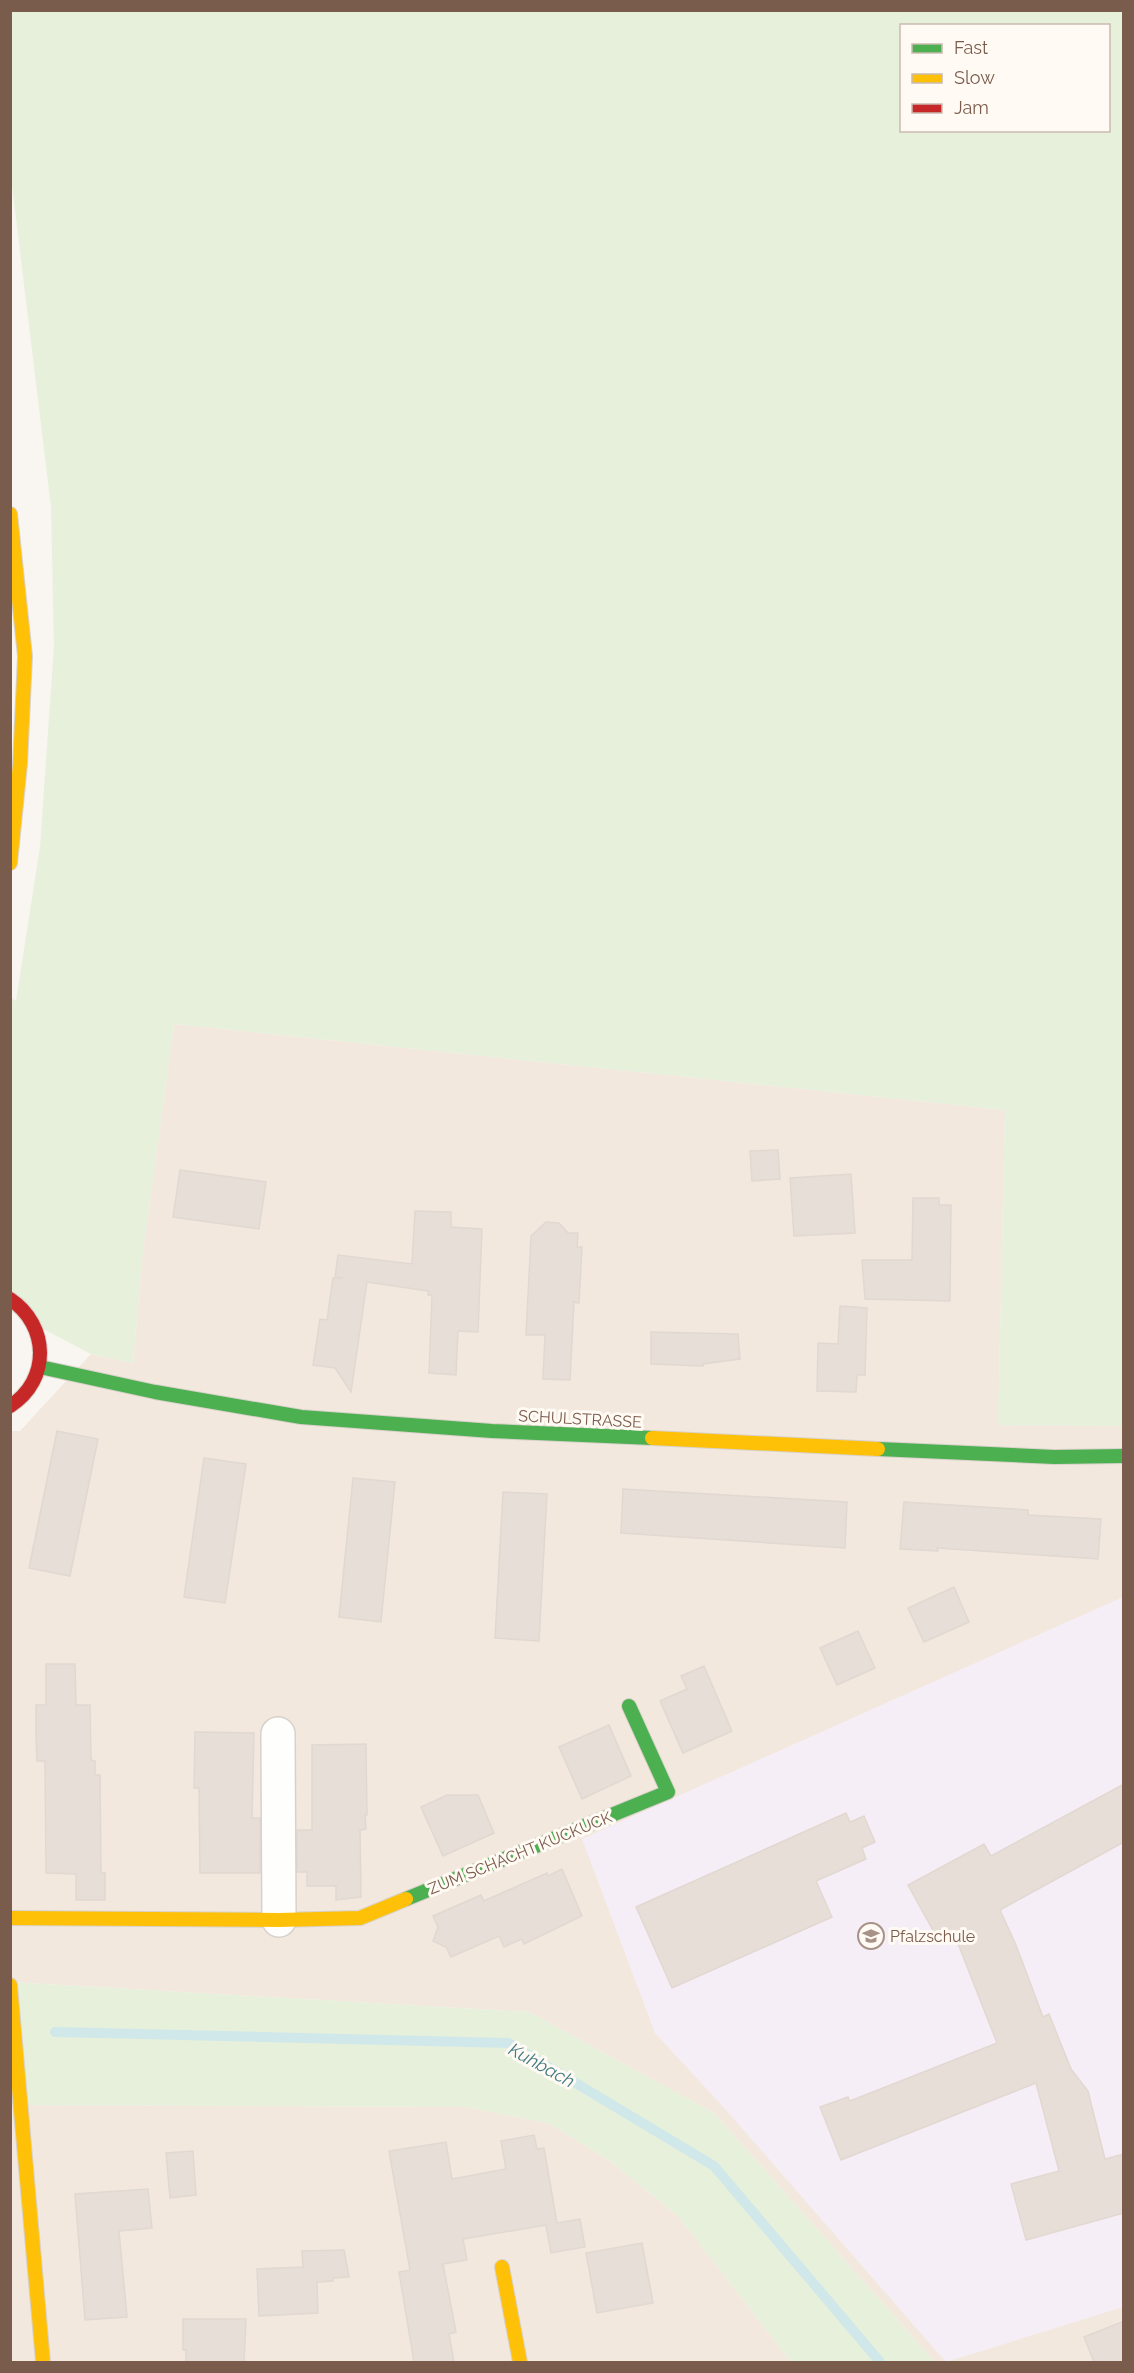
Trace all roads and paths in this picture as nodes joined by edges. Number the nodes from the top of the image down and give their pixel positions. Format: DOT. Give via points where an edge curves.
graph roads {
  1 [pos="10,514"];
  2 [pos="10,863"];
  3 [pos="10,1299"];
  4 [pos="40,1367"];
  5 [pos="10,1406"];
  6 [pos="1124,1456"];
  7 [pos="629,1706"];
  8 [pos="278,1734"];
  9 [pos="10,1918"];
  10 [pos="279,1920"];
  11 [pos="10,1985"];
  12 [pos="502,2267"];
  13 [pos="43,2362"];
  14 [pos="520,2362"];
  1 -- 2 [label="main road" via="25,656"];
  3 -- 4 [label="main road" via="28,1314 37,1330"];
  4 -- 5 [label="main road" via="33,1384"];
  4 -- 6 [label="main road, SCHULSTRASSE" via="155,1392 312,1418 589,1436 1054,1457"];
  7 -- 10 [label="main road, ZUM SCHACHT KUCKUCK" via="668,1792 360,1918"];
  8 -- 10 [label="street"];
  9 -- 10 [label="main road, ZUM SCHACHT KUCKUCK"];
  11 -- 13 [label="main road"];
  12 -- 14 [label="main road"];
}
